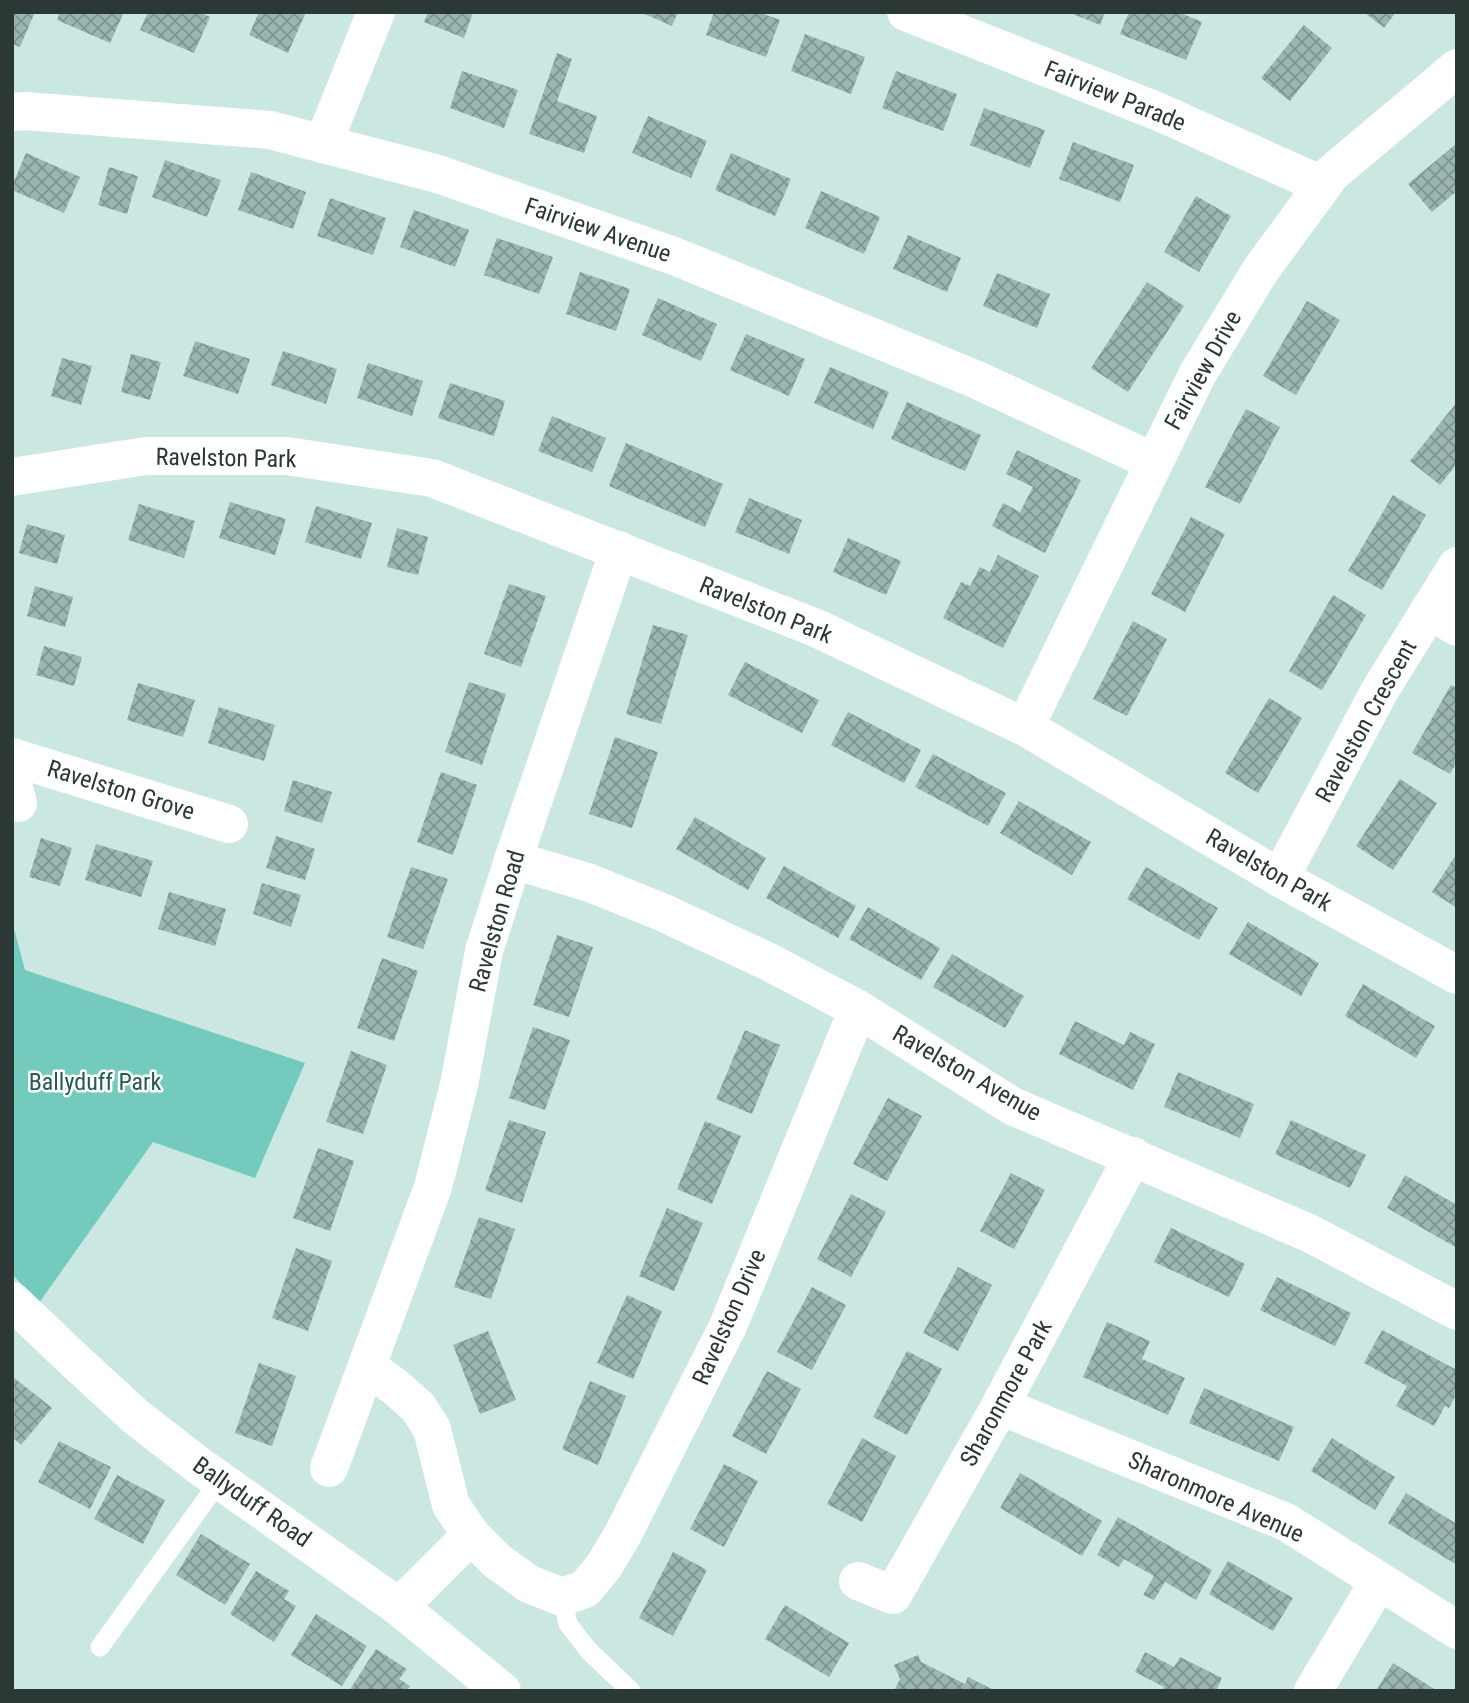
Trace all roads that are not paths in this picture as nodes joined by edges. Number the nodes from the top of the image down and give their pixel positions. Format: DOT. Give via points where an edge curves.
graph roads {
  1 [pos="376,12"];
  2 [pos="906,12"];
  3 [pos="1457,68"];
  4 [pos="12,112"];
  5 [pos="323,144"];
  6 [pos="1322,185"];
  7 [pos="1154,462"];
  8 [pos="12,477"];
  9 [pos="619,551"];
  10 [pos="1457,566"];
  11 [pos="1443,618"];
  12 [pos="1025,727"];
  13 [pos="12,757"];
  14 [pos="229,824"];
  15 [pos="513,860"];
  16 [pos="1280,878"];
  17 [pos="1457,975"];
  18 [pos="858,1009"];
  19 [pos="1133,1156"];
  20 [pos="12,1301"];
  21 [pos="1457,1311"];
  22 [pos="367,1366"];
  23 [pos="1000,1406"];
  24 [pos="329,1468"];
  25 [pos="220,1480"];
  26 [pos="471,1535"];
  27 [pos="858,1581"];
  28 [pos="1379,1581"];
  29 [pos="562,1597"];
  30 [pos="398,1607"];
  31 [pos="1457,1630"];
  32 [pos="100,1647"];
  33 [pos="502,1691"];
  34 [pos="631,1691"];
  35 [pos="1313,1691"];
  1 -- 5 [label="street"];
  2 -- 6 [label="street, Fairview Parade" via="1160,112"];
  3 -- 6 [label="street, Fairview Drive" via="1367,141"];
  4 -- 5 [label="street, Fairview Avenue" via="270,130"];
  5 -- 7 [label="street, Fairview Avenue" via="438,174 674,256 975,379"];
  6 -- 7 [label="street, Fairview Drive" via="1260,271 1197,375"];
  7 -- 12 [label="street, Fairview Drive"];
  8 -- 9 [label="street, Ravelston Park" via="146,456 288,456 432,478"];
  9 -- 12 [label="street, Ravelston Park" via="816,628"];
  9 -- 15 [label="street, Ravelston Road"];
  10 -- 11 [label="street, Ravelston Crescent"];
  11 -- 16 [label="street, Ravelston Crescent" via="1380,691"];
  12 -- 16 [label="street, Ravelston Park"];
  13 -- 14 [label="street, Ravelston Grove"];
  15 -- 18 [label="street, Ravelston Avenue" via="590,883 664,913"];
  15 -- 22 [label="street, Ravelston Road" via="484,951 459,1085 433,1187"];
  16 -- 17 [label="street, Ravelston Park"];
  18 -- 19 [label="street, Ravelston Avenue" via="1012,1106"];
  18 -- 29 [label="street, Ravelston Drive" via="728,1326 604,1566 585,1589"];
  19 -- 21 [label="street, Ravelston Avenue" via="1309,1233"];
  19 -- 23 [label="street, Sharonmore Park"];
  20 -- 25 [label="street, Ballyduff Road" via="135,1416"];
  22 -- 24 [label="street, Ravelston Road"];
  22 -- 26 [label="street" via="418,1407 432,1429 451,1505"];
  23 -- 27 [label="street, Sharonmore Park" via="892,1595"];
  23 -- 28 [label="street, Sharonmore Avenue" via="1286,1522"];
  25 -- 30 [label="street, Ballyduff Road"];
  25 -- 32 [label="lane"];
  26 -- 29 [label="street" via="496,1562 529,1584"];
  26 -- 30 [label="street"];
  28 -- 31 [label="street, Sharonmore Avenue"];
  28 -- 35 [label="street"];
  29 -- 34 [label="lane" via="568,1624"];
  30 -- 33 [label="street, Ballyduff Road"];
}
